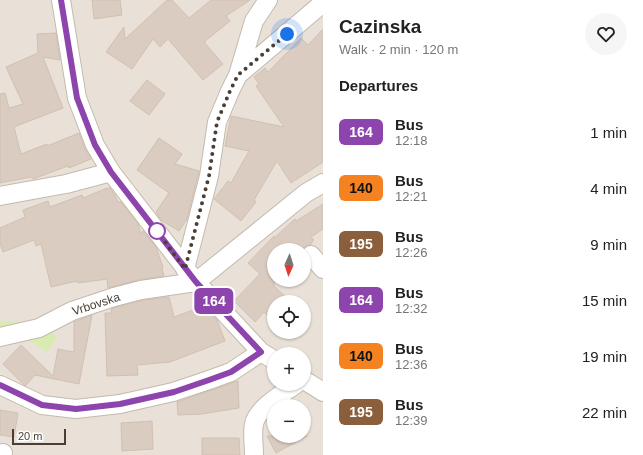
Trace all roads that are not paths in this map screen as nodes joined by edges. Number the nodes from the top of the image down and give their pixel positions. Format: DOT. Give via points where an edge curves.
graph roads {
  1 [pos="61,0"];
  2 [pos="268,0"];
  3 [pos="323,3"];
  4 [pos="238,75"];
  5 [pos="111,172"];
  6 [pos="323,183"];
  7 [pos="0,196"];
  8 [pos="311,255"];
  9 [pos="323,269"];
  10 [pos="190,275"];
  11 [pos="0,336"];
  12 [pos="267,355"];
  13 [pos="267,356"];
  14 [pos="311,384"];
  15 [pos="0,385"];
  16 [pos="287,391"];
  17 [pos="323,392"];
  18 [pos="254,455"];
  1 -- 5 [label="street" via="77,98 95,145"];
  2 -- 4 [label="street" via="254,21"];
  3 -- 4 [label="street"];
  4 -- 10 [label="street" via="217,122"];
  5 -- 7 [label="street" via="66,184"];
  5 -- 10 [label="street"];
  6 -- 10 [label="street" via="306,192"];
  8 -- 9 [label="street"];
  10 -- 11 [label="street, Vrbovska" via="72,311 39,328"];
  10 -- 12 [label="street"];
  13 -- 15 [label="street" via="174,392 120,404 76,409 42,405"];
  14 -- 17 [label="street"];
  16 -- 18 [label="street" via="258,415 254,424"];
}
